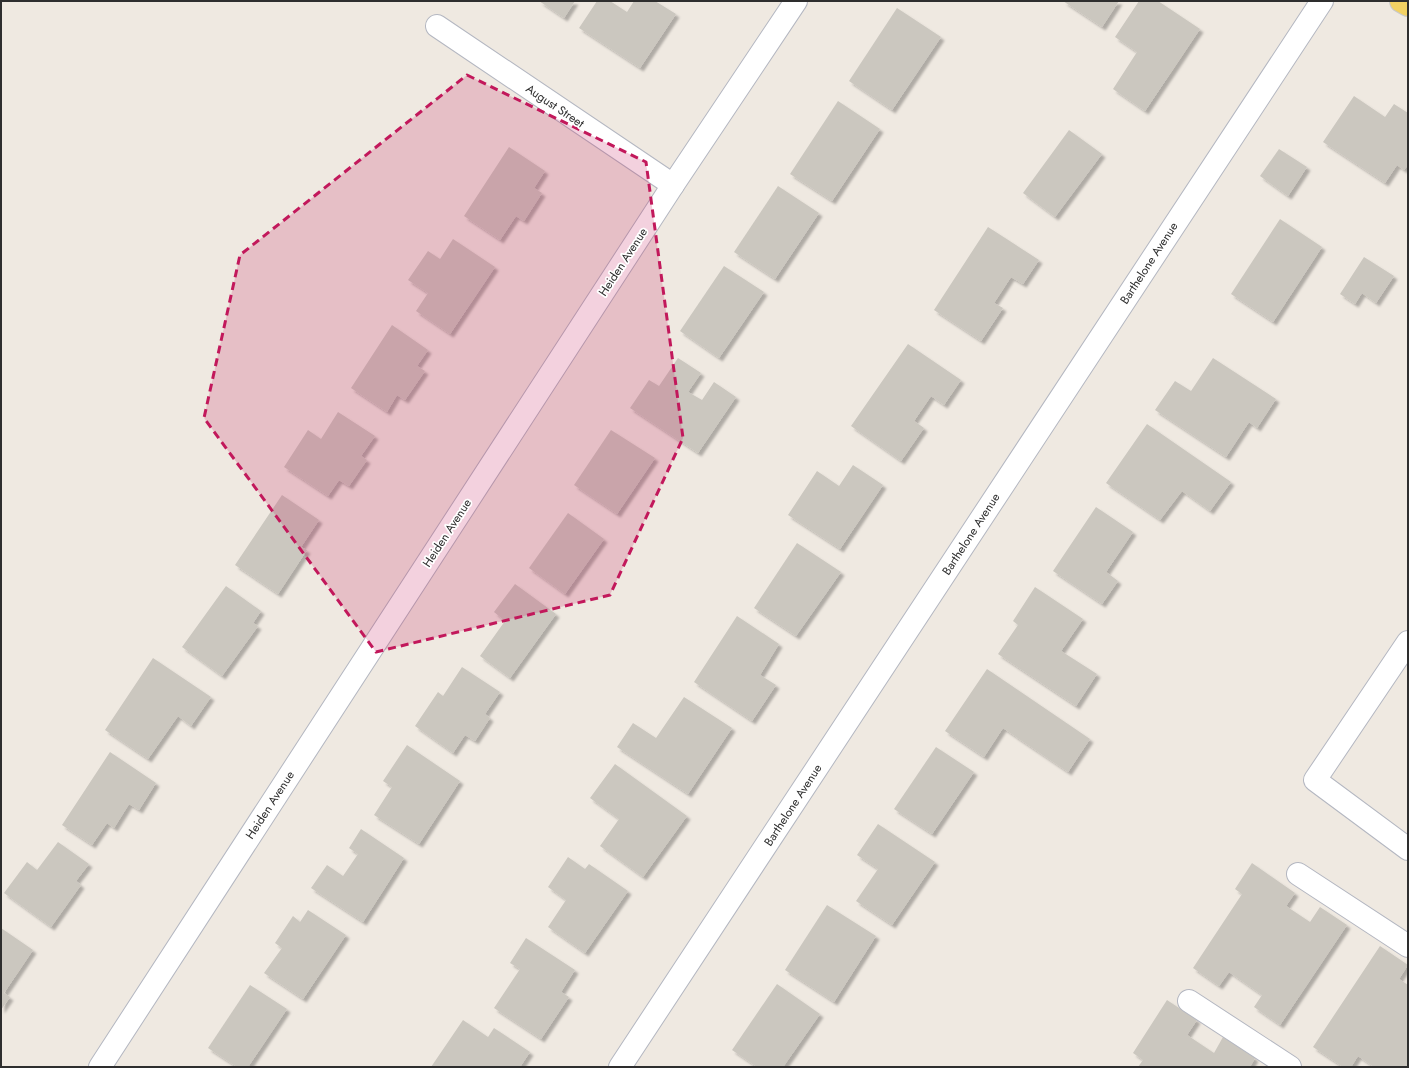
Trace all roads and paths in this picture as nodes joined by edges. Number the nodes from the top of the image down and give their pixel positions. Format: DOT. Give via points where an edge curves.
graph roads {
  1 [pos="796,1"];
  2 [pos="1322,1"];
  3 [pos="1402,1"];
  4 [pos="1408,5"];
  5 [pos="437,26"];
  6 [pos="673,185"];
  7 [pos="1408,642"];
  8 [pos="1408,849"];
  9 [pos="1298,874"];
  10 [pos="1408,946"];
  11 [pos="1189,1001"];
  12 [pos="100,1067"];
  13 [pos="620,1067"];
  14 [pos="1290,1067"];
  1 -- 6 [label="street, Heiden Avenue"];
  2 -- 13 [label="street, Barthelone Avenue"];
  3 -- 4 [label="main road"];
  5 -- 6 [label="street, August Street"];
  6 -- 12 [label="street, Heiden Avenue"];
  7 -- 8 [label="street" via="1315,780"];
  9 -- 10 [label="street"];
  11 -- 14 [label="street"];
}
